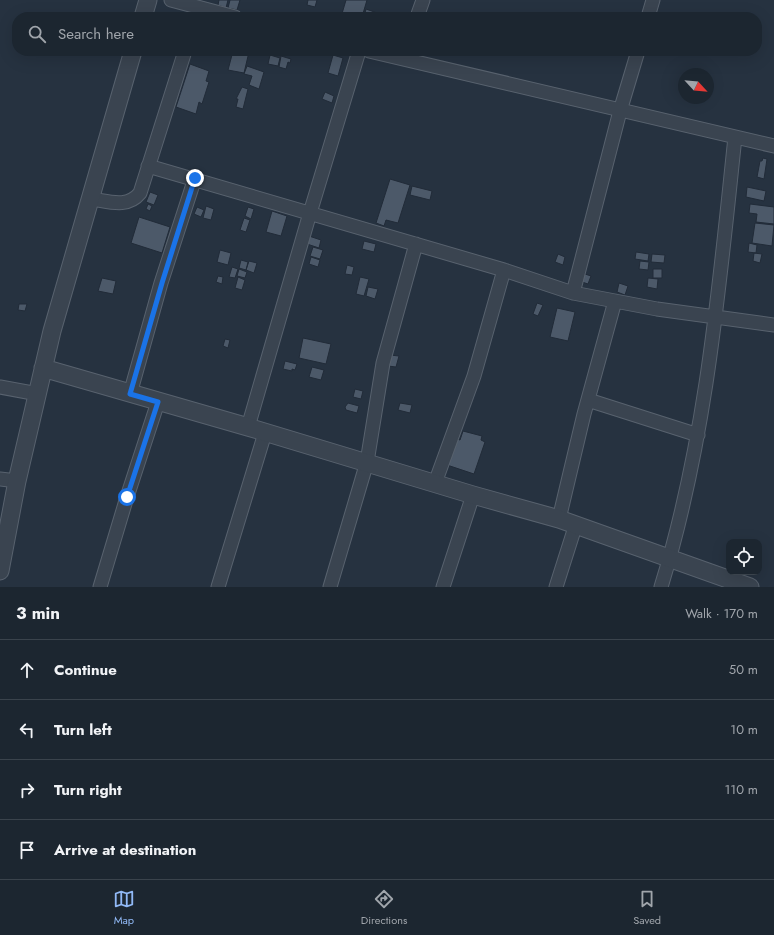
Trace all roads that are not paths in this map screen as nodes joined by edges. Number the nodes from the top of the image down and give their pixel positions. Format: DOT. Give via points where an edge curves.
graph roads {
  1 [pos="148,0"];
  2 [pos="172,0"];
  3 [pos="423,0"];
  4 [pos="653,0"];
  5 [pos="199,8"];
  6 [pos="144,12"];
  7 [pos="215,12"];
  8 [pos="419,12"];
  9 [pos="649,12"];
  10 [pos="131,56"];
  11 [pos="183,56"];
  12 [pos="357,56"];
  13 [pos="408,56"];
  14 [pos="636,56"];
  15 [pos="620,111"];
  16 [pos="736,138"];
  17 [pos="774,146"];
  18 [pos="148,166"];
  19 [pos="195,178"];
  20 [pos="91,198"];
  21 [pos="310,213"];
  22 [pos="416,244"];
  23 [pos="504,270"];
  24 [pos="573,293"];
  25 [pos="615,301"];
  26 [pos="716,318"];
  27 [pos="774,325"];
  28 [pos="43,368"];
  29 [pos="0,387"];
  30 [pos="38,394"];
  31 [pos="130,394"];
  32 [pos="588,400"];
  33 [pos="158,402"];
  34 [pos="248,427"];
  35 [pos="265,433"];
  36 [pos="698,435"];
  37 [pos="367,462"];
  38 [pos="0,479"];
  39 [pos="17,481"];
  40 [pos="435,483"];
  41 [pos="473,495"];
  42 [pos="559,519"];
  43 [pos="576,524"];
  44 [pos="669,560"];
  45 [pos="0,571"];
  46 [pos="100,587"];
  47 [pos="218,587"];
  48 [pos="330,587"];
  49 [pos="443,587"];
  50 [pos="556,587"];
  51 [pos="661,587"];
  52 [pos="750,587"];
  1 -- 6 [label="street"];
  2 -- 5 [label="street"];
  3 -- 8 [label="street"];
  4 -- 9 [label="street"];
  5 -- 7 [label="street"];
  10 -- 20 [label="street" via="102,152"];
  11 -- 18 [label="street"];
  12 -- 21 [label="street"];
  13 -- 15 [label="street"];
  14 -- 15 [label="street"];
  15 -- 16 [label="street"];
  15 -- 24 [label="street"];
  16 -- 17 [label="street"];
  16 -- 26 [label="street"];
  18 -- 19 [label="street"];
  18 -- 20 [label="street" via="140,193 134,200 123,203"];
  19 -- 21 [label="street"];
  19 -- 31 [label="street"];
  20 -- 28 [label="street"];
  21 -- 22 [label="street"];
  21 -- 34 [label="street"];
  22 -- 23 [label="street"];
  22 -- 37 [label="street" via="383,363"];
  23 -- 24 [label="street"];
  23 -- 40 [label="street" via="474,376"];
  24 -- 25 [label="street"];
  25 -- 26 [label="street"];
  25 -- 32 [label="street"];
  26 -- 27 [label="street"];
  26 -- 36 [label="street"];
  28 -- 30 [label="street"];
  28 -- 31 [label="street"];
  29 -- 30 [label="street"];
  30 -- 39 [label="street"];
  31 -- 33 [label="street"];
  32 -- 36 [label="street"];
  32 -- 42 [label="street"];
  33 -- 34 [label="street"];
  33 -- 46 [label="street"];
  34 -- 35 [label="street"];
  35 -- 37 [label="street"];
  35 -- 47 [label="street"];
  36 -- 44 [label="street"];
  37 -- 40 [label="street"];
  37 -- 48 [label="street"];
  38 -- 39 [label="street"];
  39 -- 45 [label="street"];
  40 -- 41 [label="street"];
  41 -- 42 [label="street"];
  41 -- 49 [label="street"];
  42 -- 43 [label="street"];
  43 -- 44 [label="street"];
  43 -- 50 [label="street"];
  44 -- 51 [label="street"];
  44 -- 52 [label="street"];
}
